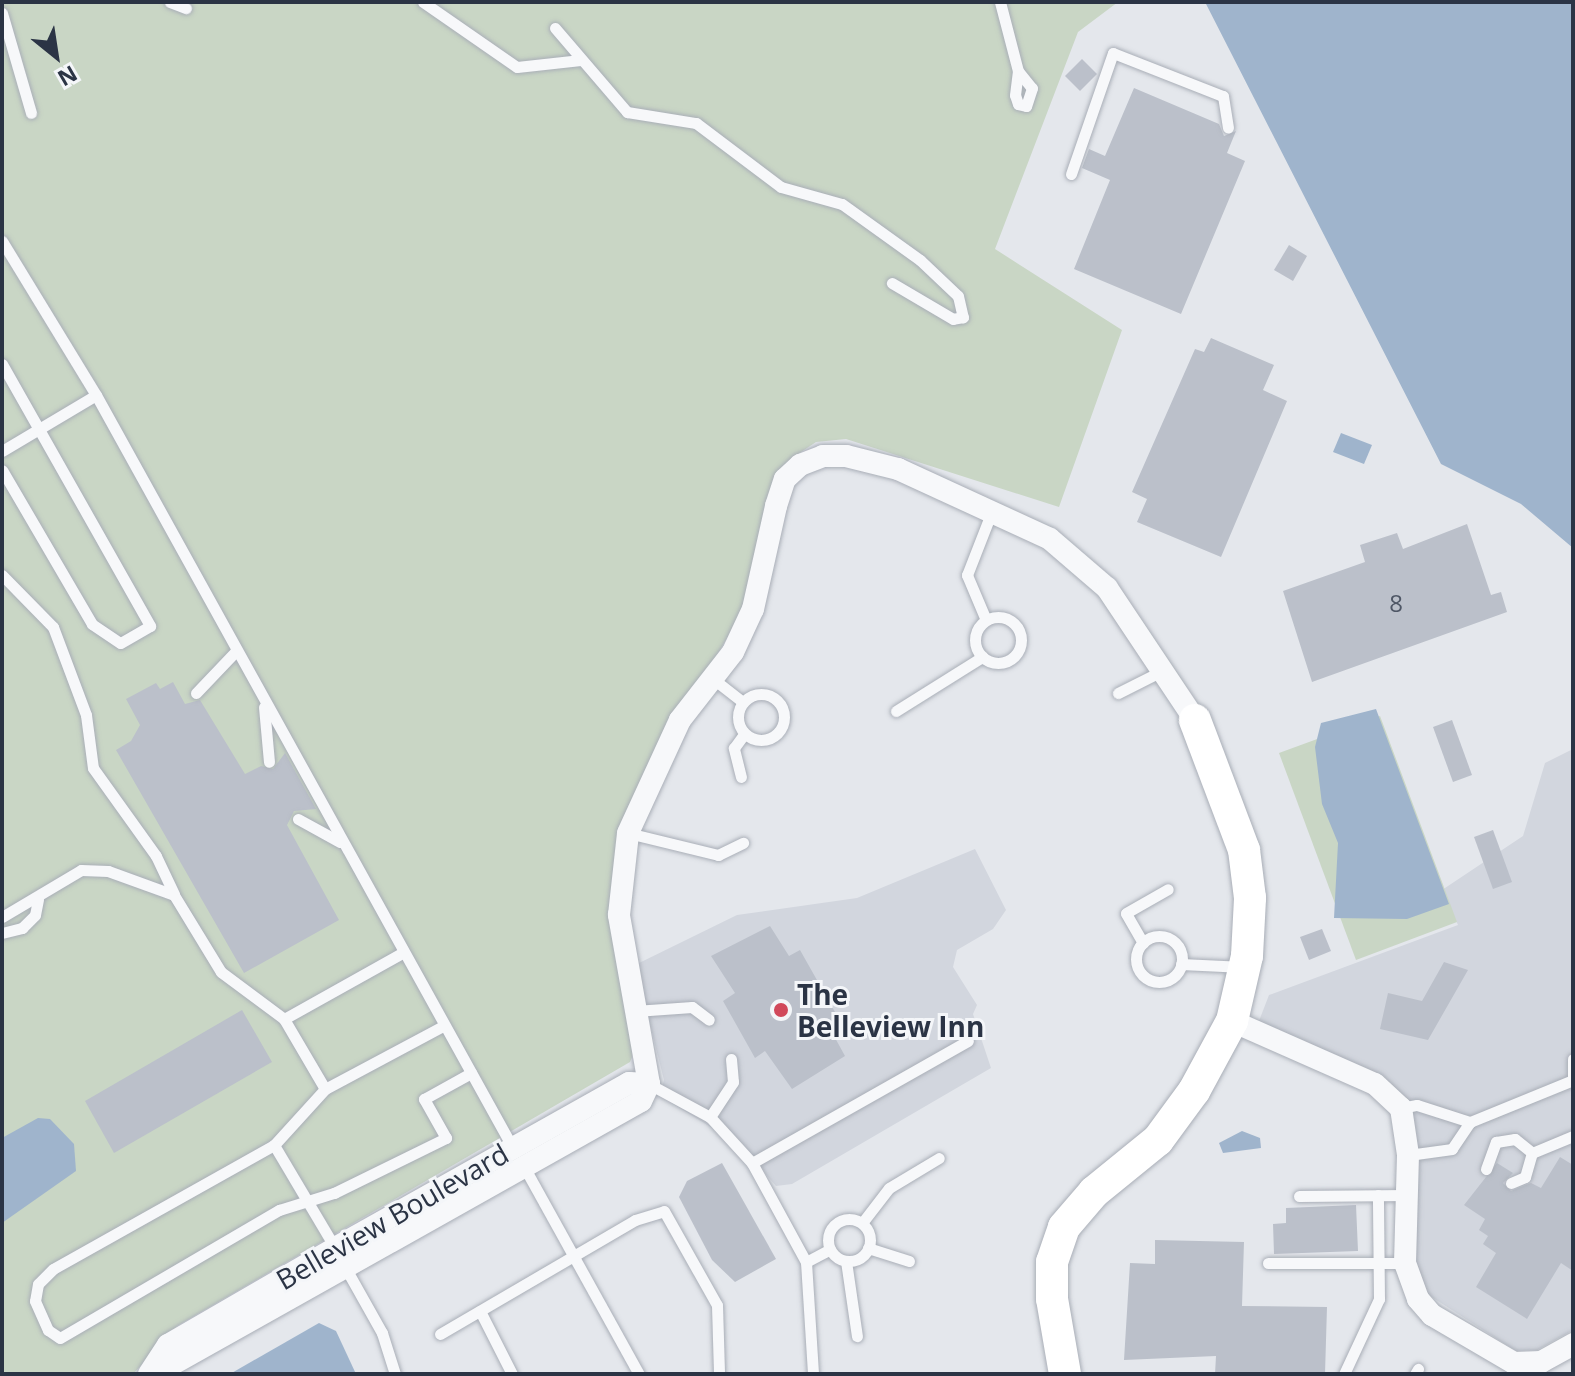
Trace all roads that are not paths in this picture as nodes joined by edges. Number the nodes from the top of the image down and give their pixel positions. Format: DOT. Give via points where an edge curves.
graph roads {
  1 [pos="170,2"];
  2 [pos="423,2"];
  3 [pos="998,3"];
  4 [pos="186,8"];
  5 [pos="2,13"];
  6 [pos="555,28"];
  7 [pos="581,60"];
  8 [pos="1018,71"];
  9 [pos="31,113"];
  10 [pos="1228,128"];
  11 [pos="1071,174"];
  12 [pos="4,249"];
  13 [pos="892,283"];
  14 [pos="2,364"];
  15 [pos="96,395"];
  16 [pos="40,429"];
  17 [pos="2,451"];
  18 [pos="2,470"];
  19 [pos="992,511"];
  20 [pos="2,575"];
  21 [pos="986,620"];
  22 [pos="236,651"];
  23 [pos="982,657"];
  24 [pos="1165,669"];
  25 [pos="712,678"];
  26 [pos="196,693"];
  27 [pos="1118,693"];
  28 [pos="264,702"];
  29 [pos="743,702"];
  30 [pos="896,711"];
  31 [pos="1195,720"];
  32 [pos="744,734"];
  33 [pos="269,762"];
  34 [pos="741,777"];
  35 [pos="298,819"];
  36 [pos="628,833"];
  37 [pos="340,842"];
  38 [pos="743,843"];
  39 [pos="1168,889"];
  40 [pos="174,895"];
  41 [pos="38,899"];
  42 [pos="2,917"];
  43 [pos="2,933"];
  44 [pos="1143,943"];
  45 [pos="402,953"];
  46 [pos="1181,964"];
  47 [pos="1244,967"];
  48 [pos="634,1011"];
  49 [pos="284,1019"];
  50 [pos="709,1020"];
  51 [pos="1232,1021"];
  52 [pos="443,1026"];
  53 [pos="968,1041"];
  54 [pos="731,1059"];
  55 [pos="1573,1059"];
  56 [pos="471,1073"];
  57 [pos="1573,1080"];
  58 [pos="649,1084"];
  59 [pos="325,1089"];
  60 [pos="1401,1108"];
  61 [pos="710,1117"];
  62 [pos="1470,1122"];
  63 [pos="1573,1136"];
  64 [pos="274,1145"];
  65 [pos="1532,1153"];
  66 [pos="1408,1155"];
  67 [pos="518,1156"];
  68 [pos="939,1158"];
  69 [pos="752,1163"];
  70 [pos="1486,1169"];
  71 [pos="1511,1183"];
  72 [pos="1378,1195"];
  73 [pos="1407,1195"];
  74 [pos="1299,1196"];
  75 [pos="307,1200"];
  76 [pos="862,1223"];
  77 [pos="868,1248"];
  78 [pos="830,1249"];
  79 [pos="340,1258"];
  80 [pos="575,1258"];
  81 [pos="846,1261"];
  82 [pos="909,1261"];
  83 [pos="806,1262"];
  84 [pos="1268,1263"];
  85 [pos="1380,1263"];
  86 [pos="1405,1263"];
  87 [pos="480,1311"];
  88 [pos="440,1334"];
  89 [pos="857,1336"];
  90 [pos="1573,1344"];
  91 [pos="152,1374"];
  92 [pos="395,1374"];
  93 [pos="512,1374"];
  94 [pos="639,1374"];
  95 [pos="719,1374"];
  96 [pos="813,1374"];
  97 [pos="1065,1374"];
  98 [pos="1344,1374"];
  1 -- 4 [label="lane"];
  2 -- 7 [label="lane" via="517,67"];
  3 -- 8 [label="lane"];
  5 -- 9 [label="lane"];
  6 -- 7 [label="lane"];
  7 -- 13 [label="lane" via="635,117 696,123 781,187 842,204 958,296 963,317 953,319"];
  10 -- 11 [label="lane" via="1223,96 1113,53"];
  12 -- 15 [label="lane"];
  14 -- 16 [label="lane"];
  15 -- 16 [label="lane"];
  15 -- 22 [label="lane"];
  16 -- 17 [label="lane"];
  16 -- 18 [label="lane" via="150,626 120,643 92,624"];
  19 -- 21 [label="lane" via="967,575"];
  19 -- 24 [label="street" via="1081,561"];
  19 -- 25 [label="street" via="898,469 846,456 823,456 800,465 785,479 776,506 753,609"];
  20 -- 40 [label="lane" via="53,627 86,715 93,768 156,856"];
  21 -- 23 [label="lane" via="975,637"];
  21 -- 23 [label="lane" via="1002,617 1016,624 1021,647 1004,663"];
  22 -- 26 [label="lane"];
  22 -- 28 [label="lane"];
  23 -- 30 [label="lane"];
  24 -- 27 [label="lane"];
  24 -- 31 [label="street"];
  25 -- 29 [label="lane"];
  25 -- 36 [label="street" via="655,766"];
  28 -- 33 [label="lane"];
  28 -- 37 [label="lane"];
  29 -- 32 [label="lane" via="737,714"];
  29 -- 32 [label="lane" via="770,695 784,720 772,738"];
  31 -- 47 [label="street" via="1244,850 1250,898"];
  32 -- 34 [label="lane" via="734,748"];
  35 -- 37 [label="lane"];
  36 -- 38 [label="lane" via="718,855"];
  36 -- 48 [label="street" via="619,915"];
  37 -- 45 [label="lane"];
  39 -- 44 [label="lane" via="1126,913"];
  40 -- 41 [label="lane" via="108,871 81,870"];
  40 -- 49 [label="lane" via="221,972"];
  41 -- 42 [label="lane"];
  41 -- 43 [label="lane" via="35,915 22,928"];
  44 -- 46 [label="lane" via="1170,939"];
  44 -- 46 [label="lane" via="1136,963 1150,981 1166,981"];
  45 -- 49 [label="lane"];
  45 -- 52 [label="lane"];
  46 -- 47 [label="lane"];
  47 -- 51 [label="street"];
  48 -- 50 [label="lane" via="692,1007"];
  48 -- 58 [label="street"];
  49 -- 59 [label="lane"];
  51 -- 60 [label="street" via="1375,1084"];
  51 -- 97 [label="street" via="1194,1091 1158,1140 1094,1192 1064,1227 1052,1262 1052,1299"];
  52 -- 56 [label="lane"];
  52 -- 59 [label="lane"];
  53 -- 69 [label="lane"];
  54 -- 61 [label="lane" via="733,1082"];
  55 -- 57 [label="lane"];
  56 -- 67 [label="lane"];
  56 -- 75 [label="lane" via="424,1099 446,1138"];
  57 -- 62 [label="lane"];
  58 -- 61 [label="lane"];
  58 -- 67 [label="street, Belleview Boulevard" via="629,1083"];
  59 -- 64 [label="lane"];
  60 -- 62 [label="lane" via="1417,1105"];
  60 -- 66 [label="street"];
  61 -- 69 [label="lane"];
  62 -- 66 [label="lane" via="1452,1149"];
  63 -- 65 [label="lane"];
  64 -- 75 [label="lane"];
  64 -- 75 [label="lane" via="53,1269 38,1284 35,1301 48,1330 60,1338 279,1210"];
  65 -- 70 [label="lane" via="1515,1139 1496,1142"];
  65 -- 71 [label="lane" via="1525,1177"];
  66 -- 73 [label="street"];
  67 -- 79 [label="street, Belleview Boulevard"];
  67 -- 80 [label="lane"];
  68 -- 76 [label="lane" via="889,1188"];
  69 -- 83 [label="lane"];
  72 -- 73 [label="lane"];
  72 -- 74 [label="lane"];
  72 -- 85 [label="lane"];
  73 -- 86 [label="street"];
  75 -- 79 [label="lane"];
  76 -- 77 [label="lane"];
  76 -- 78 [label="lane" via="836,1223"];
  77 -- 81 [label="lane"];
  77 -- 82 [label="lane"];
  78 -- 81 [label="lane"];
  78 -- 83 [label="lane"];
  79 -- 91 [label="street, Belleview Boulevard" via="168,1345"];
  79 -- 92 [label="lane" via="382,1333"];
  80 -- 87 [label="lane"];
  80 -- 94 [label="lane"];
  80 -- 95 [label="lane" via="635,1220 664,1211 717,1305"];
  81 -- 89 [label="lane"];
  83 -- 96 [label="lane"];
  84 -- 85 [label="lane"];
  85 -- 86 [label="lane"];
  85 -- 98 [label="lane" via="1373,1319"];
  86 -- 90 [label="street" via="1418,1299 1432,1315 1514,1363 1541,1362"];
  87 -- 88 [label="lane"];
  87 -- 93 [label="lane"];
}
